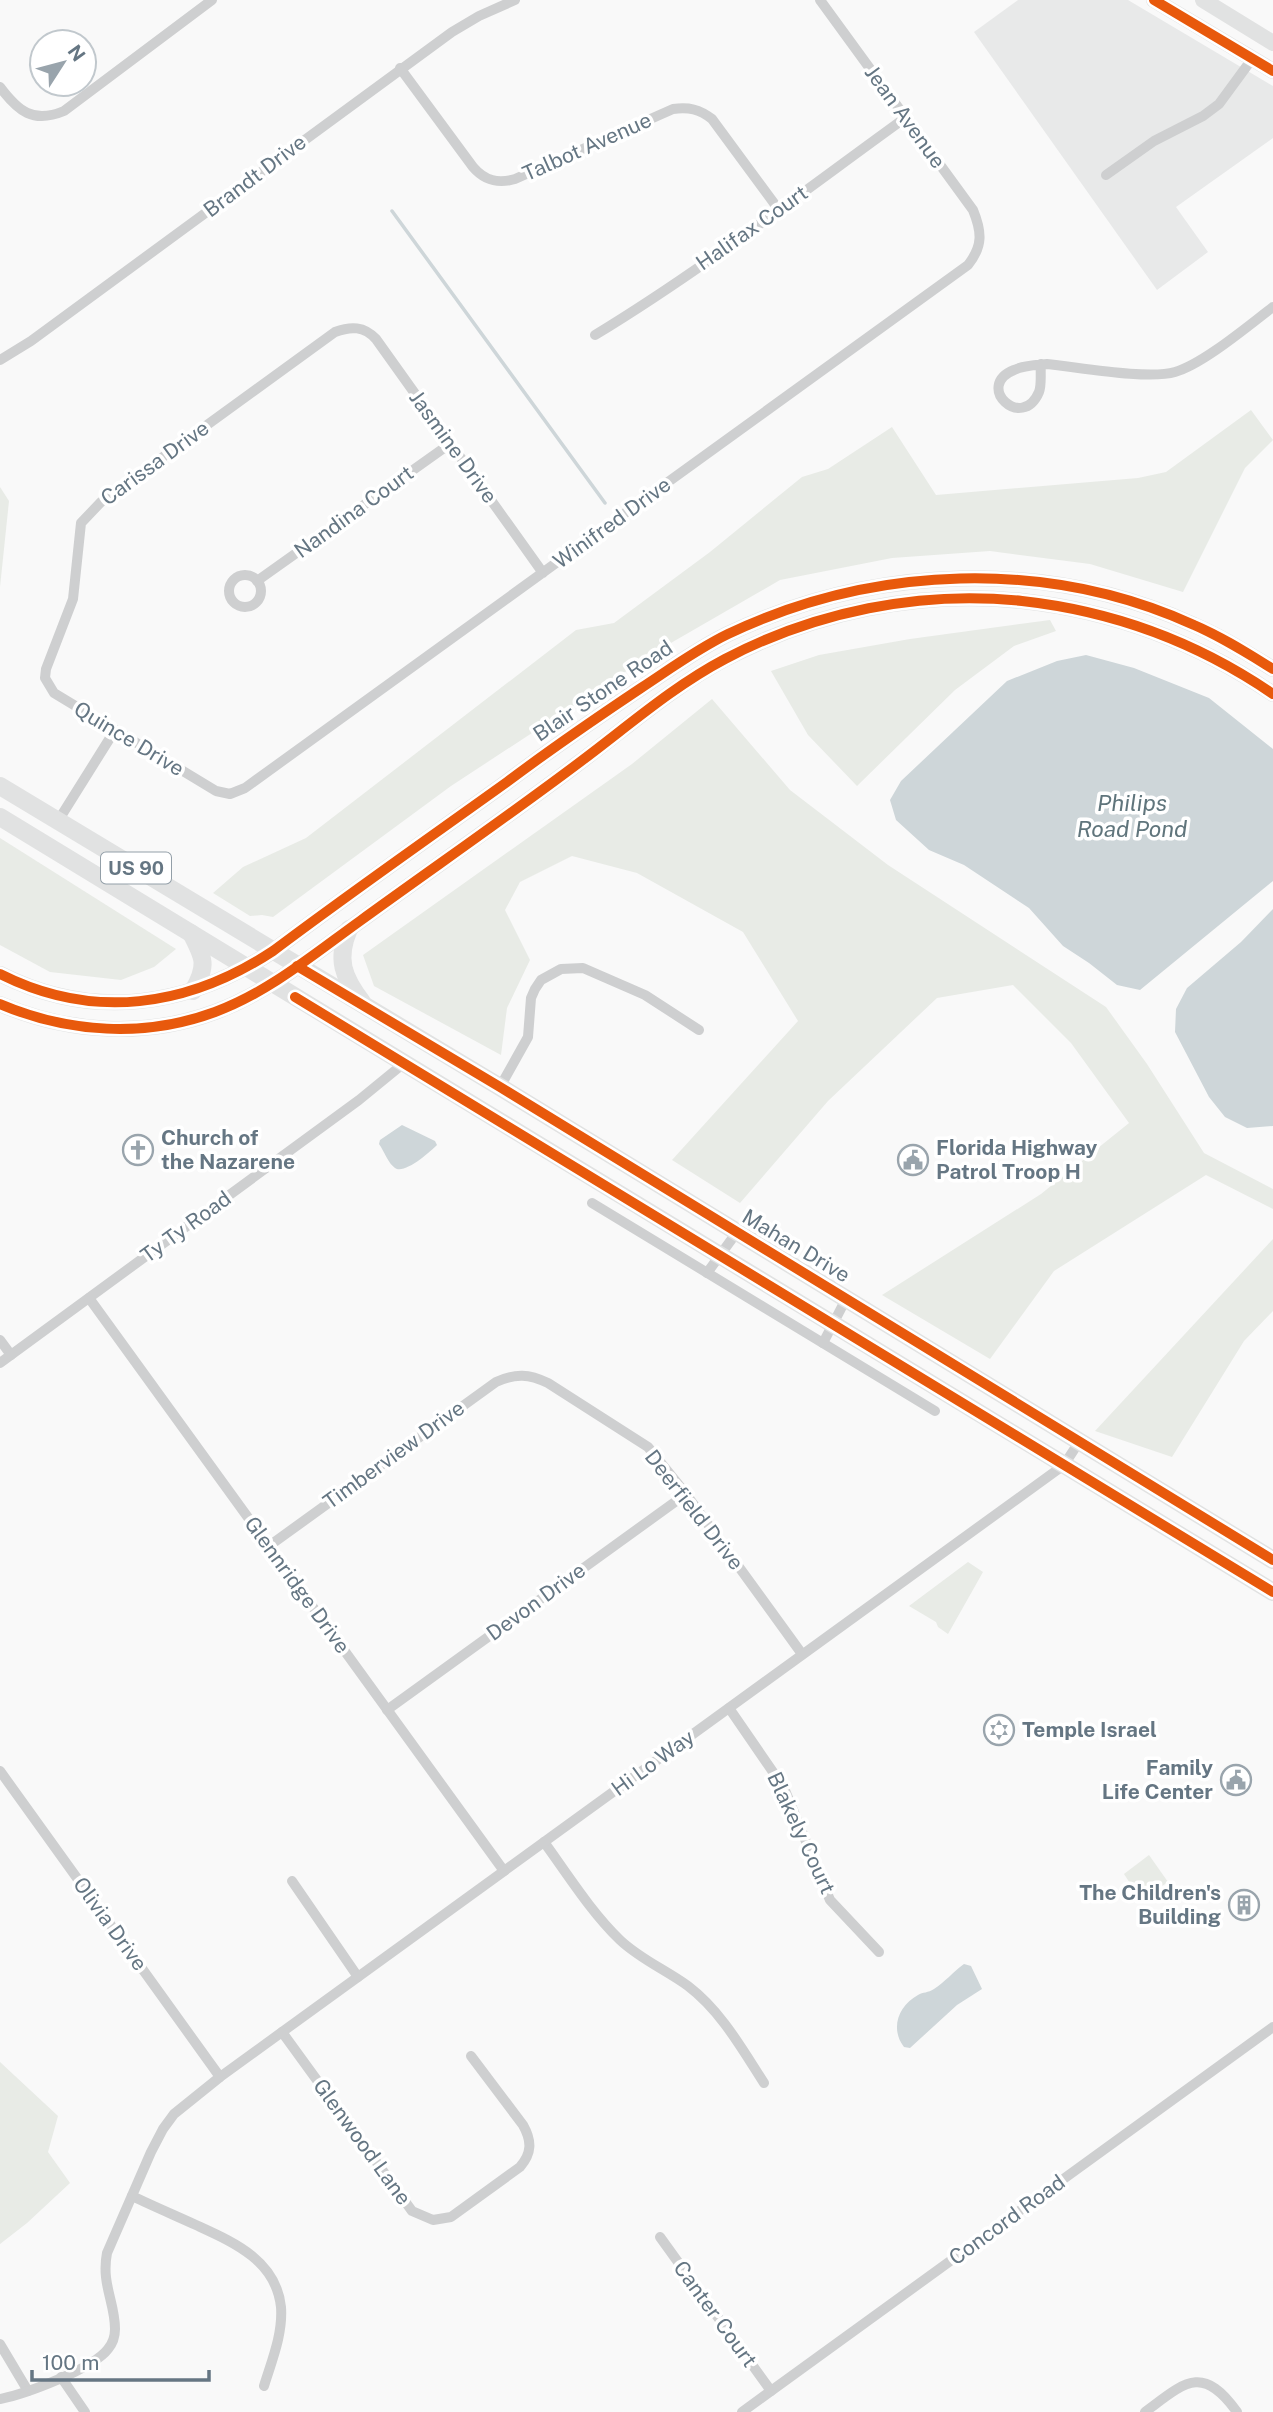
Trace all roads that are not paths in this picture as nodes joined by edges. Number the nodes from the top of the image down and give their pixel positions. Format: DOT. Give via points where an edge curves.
graph roads {
  1 [pos="212,0"];
  2 [pos="515,0"];
  3 [pos="820,0"];
  4 [pos="1154,0"];
  5 [pos="1203,0"];
  6 [pos="1273,43"];
  7 [pos="1252,59"];
  8 [pos="400,68"];
  9 [pos="1273,71"];
  10 [pos="0,87"];
  11 [pos="905,118"];
  12 [pos="1106,175"];
  13 [pos="779,210"];
  14 [pos="980,239"];
  15 [pos="1273,307"];
  16 [pos="358,327"];
  17 [pos="595,335"];
  18 [pos="0,360"];
  19 [pos="1041,364"];
  20 [pos="451,443"];
  21 [pos="543,573"];
  22 [pos="257,581"];
  23 [pos="46,669"];
  24 [pos="1273,669"];
  25 [pos="1273,694"];
  26 [pos="115,730"];
  27 [pos="0,786"];
  28 [pos="230,794"];
  29 [pos="0,817"];
  30 [pos="58,821"];
  31 [pos="349,929"];
  32 [pos="191,933"];
  33 [pos="273,951"];
  34 [pos="296,966"];
  35 [pos="248,967"];
  36 [pos="0,974"];
  37 [pos="274,983"];
  38 [pos="193,991"];
  39 [pos="98,1002"];
  40 [pos="0,1004"];
  41 [pos="366,1008"];
  42 [pos="81,1027"];
  43 [pos="699,1030"];
  44 [pos="403,1064"];
  45 [pos="500,1087"];
  46 [pos="592,1203"];
  47 [pos="737,1232"];
  48 [pos="719,1256"];
  49 [pos="707,1273"];
  50 [pos="89,1298"];
  51 [pos="846,1299"];
  52 [pos="832,1325"];
  53 [pos="0,1340"];
  54 [pos="822,1343"];
  55 [pos="11,1355"];
  56 [pos="0,1363"];
  57 [pos="524,1374"];
  58 [pos="935,1411"];
  59 [pos="1079,1442"];
  60 [pos="1063,1465"];
  61 [pos="686,1494"];
  62 [pos="269,1546"];
  63 [pos="1271,1559"];
  64 [pos="1266,1588"];
  65 [pos="802,1654"];
  66 [pos="729,1708"];
  67 [pos="387,1710"];
  68 [pos="0,1770"];
  69 [pos="544,1842"];
  70 [pos="504,1871"];
  71 [pos="292,1881"];
  72 [pos="879,1952"];
  73 [pos="358,1977"];
  74 [pos="1273,2027"];
  75 [pos="282,2032"];
  76 [pos="471,2056"];
  77 [pos="220,2077"];
  78 [pos="764,2083"];
  79 [pos="132,2196"];
  80 [pos="660,2237"];
  81 [pos="0,2344"];
  82 [pos="61,2377"];
  83 [pos="264,2386"];
  84 [pos="28,2391"];
  85 [pos="771,2391"];
  86 [pos="0,2399"];
  87 [pos="85,2412"];
  88 [pos="742,2412"];
  89 [pos="1145,2412"];
  90 [pos="1237,2412"];
  1 -- 10 [label="street" via="50,117 24,112"];
  2 -- 8 [label="street, Brandt Drive" via="479,16"];
  3 -- 11 [label="street, Jean Avenue"];
  4 -- 7 [label="main road"];
  5 -- 6 [label="main road"];
  7 -- 9 [label="main road"];
  7 -- 12 [label="street" via="1219,104"];
  8 -- 13 [label="street, Talbot Avenue" via="473,167 488,180 516,178 683,107 712,119"];
  8 -- 18 [label="street, Brandt Drive"];
  11 -- 13 [label="street, Halifax Court"];
  11 -- 14 [label="street, Jean Avenue" via="973,211"];
  13 -- 17 [label="street, Halifax Court"];
  14 -- 21 [label="street, Winifred Drive" via="968,265"];
  15 -- 19 [label="street" via="1191,366 1175,372"];
  16 -- 20 [label="street, Jasmine Drive" via="376,339"];
  16 -- 23 [label="street, Carissa Drive" via="335,332 88,513 79,532 73,599"];
  19 -- 19 [label="street" via="1040,390 1034,401 1021,408 1002,401 999,394 1004,375"];
  20 -- 21 [label="street, Jasmine Drive"];
  20 -- 22 [label="street, Nandina Court"];
  21 -- 28 [label="street, Winifred Drive" via="245,788"];
  23 -- 26 [label="street, Quince Drive" via="45,678 54,693"];
  24 -- 33 [label="main road, Blair Stone Road" via="1193,624 1133,602 1049,583 947,578 824,598 739,629 683,659"];
  25 -- 31 [label="main road, Blair Stone Road" via="1212,657 1155,631 1051,604 943,599 845,613 764,640 681,685"];
  26 -- 28 [label="street, Quince Drive" via="216,791"];
  26 -- 30 [label="street"];
  27 -- 30 [label="main road, Mahan Drive / US 90"];
  29 -- 32 [label="main road, US 90"];
  30 -- 33 [label="main road, Mahan Drive / US 90"];
  31 -- 34 [label="main road, Blair Stone Road"];
  31 -- 41 [label="main road" via="343,942 343,970"];
  32 -- 35 [label="main road, US 90"];
  32 -- 38 [label="main road" via="204,964"];
  33 -- 34 [label="main road, Mahan Drive / US 90"];
  33 -- 35 [label="main road, Blair Stone Road"];
  34 -- 37 [label="main road, Blair Stone Road"];
  34 -- 41 [label="main road, Mahan Drive / US 90"];
  35 -- 37 [label="main road, US 90"];
  35 -- 38 [label="main road, Blair Stone Road"];
  36 -- 39 [label="main road, Blair Stone Road" via="63,997"];
  37 -- 42 [label="main road, Blair Stone Road" via="213,1013 174,1024 141,1029"];
  37 -- 44 [label="main road, US 90"];
  38 -- 39 [label="main road, Blair Stone Road" via="140,1002"];
  39 -- 42 [label="main road"];
  40 -- 42 [label="main road, Blair Stone Road" via="36,1018"];
  41 -- 45 [label="main road, Mahan Drive / US 90"];
  43 -- 45 [label="street" via="645,995 583,968 561,969 535,989 528,1037"];
  44 -- 48 [label="main road, US 90"];
  44 -- 50 [label="street, Ty Ty Road"];
  45 -- 47 [label="main road, Mahan Drive / US 90"];
  46 -- 49 [label="street"];
  47 -- 48 [label="street"];
  47 -- 51 [label="main road, Mahan Drive / US 90"];
  48 -- 49 [label="street"];
  48 -- 52 [label="main road, US 90"];
  49 -- 54 [label="street"];
  50 -- 55 [label="street, Ty Ty Road"];
  50 -- 62 [label="street, Glennridge Drive"];
  51 -- 52 [label="street"];
  51 -- 59 [label="main road, Mahan Drive / US 90"];
  52 -- 54 [label="street"];
  52 -- 60 [label="main road, US 90"];
  53 -- 55 [label="street"];
  54 -- 58 [label="street"];
  55 -- 56 [label="street, Ty Ty Road"];
  57 -- 61 [label="street, Deerfield Drive" via="548,1383 648,1447"];
  57 -- 62 [label="street, Timberview Drive" via="496,1382"];
  59 -- 60 [label="street, Hi Lo Way"];
  59 -- 63 [label="main road, Mahan Drive / US 90"];
  60 -- 64 [label="main road, US 90"];
  60 -- 65 [label="street, Hi Lo Way"];
  61 -- 65 [label="street, Deerfield Drive"];
  61 -- 67 [label="street, Devon Drive"];
  62 -- 67 [label="street, Glennridge Drive"];
  63 -- 64 [label="main road"];
  65 -- 66 [label="street, Hi Lo Way"];
  66 -- 69 [label="street, Hi Lo Way"];
  66 -- 72 [label="street, Blakely Court" via="784,1788 830,1900"];
  67 -- 70 [label="street, Glennridge Drive"];
  68 -- 77 [label="street, Olivia Drive"];
  69 -- 70 [label="street, Hi Lo Way"];
  69 -- 78 [label="street" via="622,1942 689,1987 713,2010"];
  70 -- 73 [label="street, Hi Lo Way"];
  71 -- 73 [label="street"];
  73 -- 75 [label="street, Hi Lo Way"];
  74 -- 85 [label="street, Concord Road"];
  75 -- 76 [label="street, Glenwood Lane" via="412,2211 433,2221 451,2217 520,2167 531,2147 523,2125"];
  75 -- 77 [label="street, Hi Lo Way"];
  77 -- 79 [label="street, Hi Lo Way" via="174,2114"];
  79 -- 82 [label="street, Hi Lo Way" via="105,2264 115,2337 98,2358"];
  79 -- 83 [label="street" via="232,2242 250,2253 272,2279 280,2325"];
  80 -- 85 [label="street, Canter Court"];
  81 -- 84 [label="street"];
  82 -- 84 [label="street, Hi Lo Way"];
  82 -- 87 [label="street"];
  84 -- 86 [label="street, Hi Lo Way"];
  85 -- 88 [label="street, Concord Road"];
  89 -- 90 [label="street" via="1177,2388 1203,2382 1217,2388"];
}
